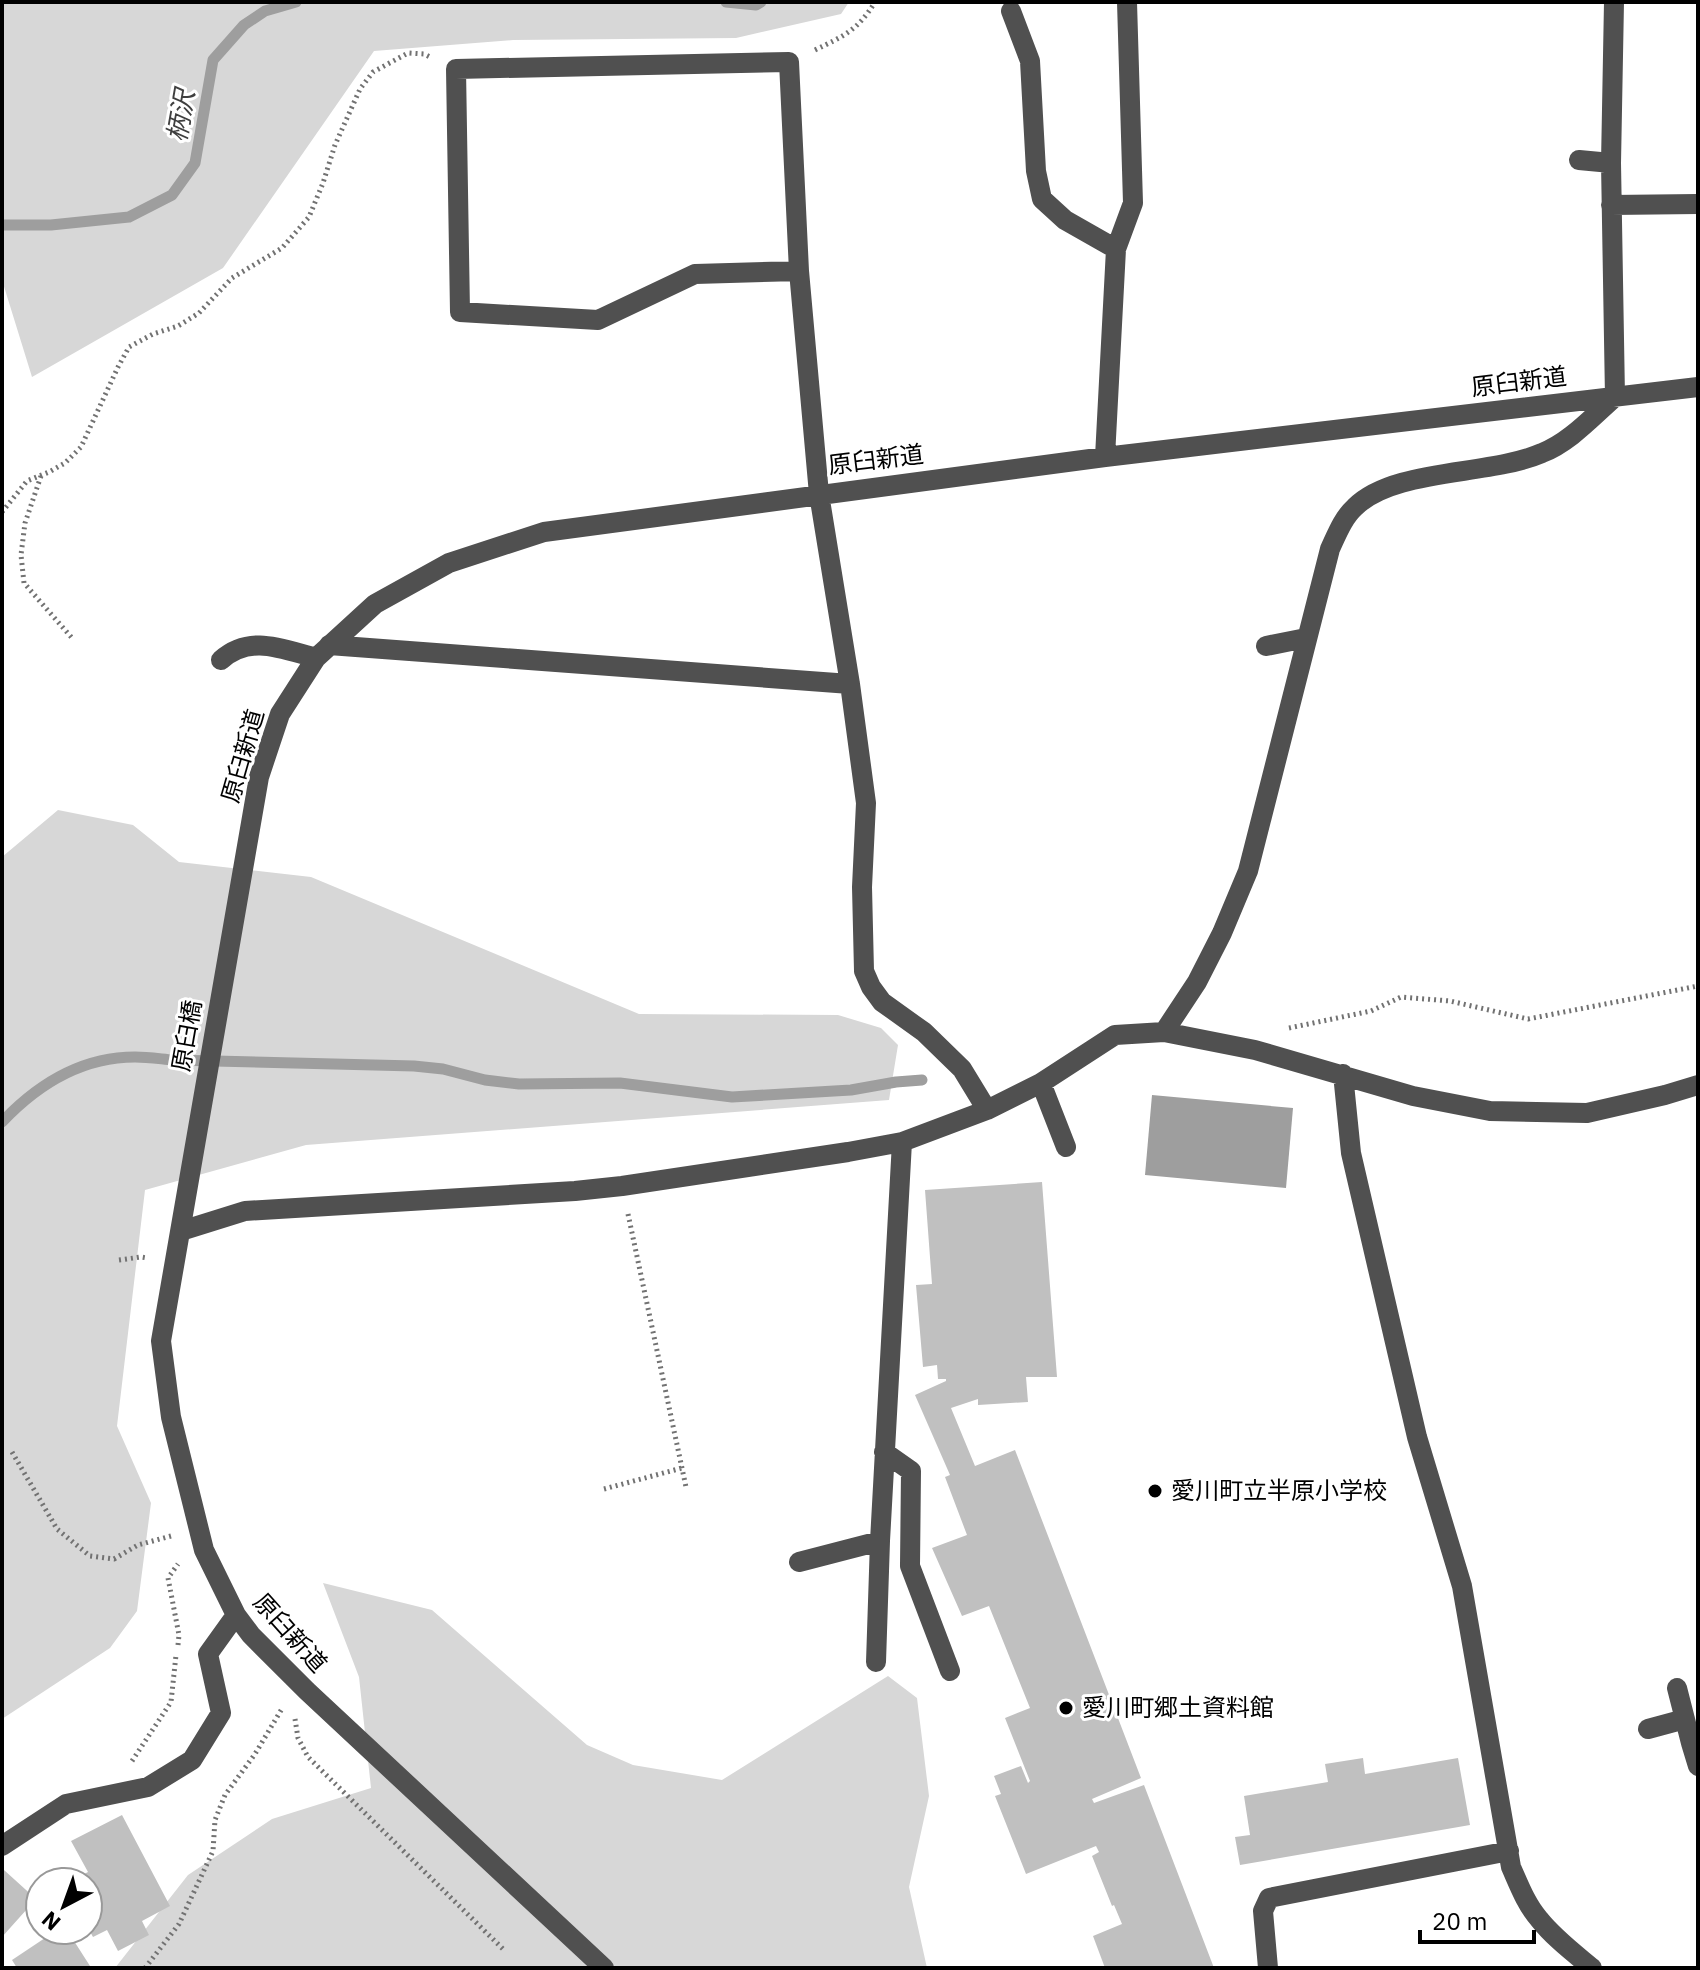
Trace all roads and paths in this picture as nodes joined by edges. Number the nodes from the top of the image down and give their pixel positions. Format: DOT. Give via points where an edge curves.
graph roads {
  1 [pos="875,2"];
  2 [pos="1127,2"];
  3 [pos="1614,2"];
  4 [pos="1011,11"];
  5 [pos="789,62"];
  6 [pos="456,69"];
  7 [pos="1579,160"];
  8 [pos="1611,163"];
  9 [pos="1698,204"];
  10 [pos="1611,205"];
  11 [pos="1116,249"];
  12 [pos="799,271"];
  13 [pos="1698,387"];
  14 [pos="1615,397"];
  15 [pos="1105,457"];
  16 [pos="41,475"];
  17 [pos="819,494"];
  18 [pos="2,512"];
  19 [pos="72,638"];
  20 [pos="1306,638"];
  21 [pos="1266,646"];
  22 [pos="323,651"];
  23 [pos="221,660"];
  24 [pos="850,684"];
  25 [pos="244,865"];
  26 [pos="1698,986"];
  27 [pos="1164,1032"];
  28 [pos="1255,1050"];
  29 [pos="1343,1074"];
  30 [pos="1041,1083"];
  31 [pos="1698,1085"];
  32 [pos="987,1110"];
  33 [pos="902,1142"];
  34 [pos="1066,1147"];
  35 [pos="622,1186"];
  36 [pos="181,1224"];
  37 [pos="12,1452"];
  38 [pos="884,1452"];
  39 [pos="682,1468"];
  40 [pos="686,1487"];
  41 [pos="604,1489"];
  42 [pos="199,1528"];
  43 [pos="880,1541"];
  44 [pos="204,1550"];
  45 [pos="799,1562"];
  46 [pos="236,1615"];
  47 [pos="876,1662"];
  48 [pos="950,1671"];
  49 [pos="303,1687"];
  50 [pos="1677,1688"];
  51 [pos="1685,1719"];
  52 [pos="1648,1729"];
  53 [pos="1694,1742"];
  54 [pos="1698,1766"];
  55 [pos="124,1792"];
  56 [pos="2,1846"];
  57 [pos="1509,1851"];
  58 [pos="504,1950"];
  59 [pos="145,1968"];
  60 [pos="604,1968"];
  61 [pos="1268,1968"];
  62 [pos="1592,1968"];
  1 -- 5 [label="path" via="863,21 839,38"];
  2 -- 11 [label="street" via="1133,203"];
  3 -- 8 [label="street"];
  4 -- 11 [label="street" via="1030,61 1042,199 1065,220"];
  5 -- 6 [label="street"];
  5 -- 12 [label="street"];
  6 -- 12 [label="street" via="460,312 598,320 695,274"];
  6 -- 16 [label="path" via="424,54 408,53 373,72 335,145 309,217 282,248 232,278 199,313 129,347 81,447"];
  7 -- 8 [label="street"];
  8 -- 10 [label="street"];
  9 -- 10 [label="street"];
  10 -- 14 [label="street"];
  11 -- 15 [label="street"];
  12 -- 17 [label="street"];
  13 -- 14 [label="street, 原臼新道"];
  14 -- 15 [label="street, 原臼新道"];
  14 -- 20 [label="street" via="1545,452 1402,482 1354,507 1330,549"];
  15 -- 17 [label="street, 原臼新道"];
  16 -- 18 [label="path" via="27,481"];
  16 -- 19 [label="path" via="25,523 24,583"];
  17 -- 22 [label="street, 原臼新道" via="544,532 449,563 375,604"];
  17 -- 24 [label="street"];
  20 -- 21 [label="street"];
  20 -- 27 [label="street" via="1248,871 1197,982"];
  22 -- 23 [label="street" via="249,646"];
  22 -- 24 [label="street"];
  22 -- 25 [label="street, 原臼新道" via="280,714 259,777"];
  24 -- 32 [label="street" via="866,803 864,971 882,1002 962,1069"];
  25 -- 36 [label="street, 原臼橋"];
  26 -- 28 [label="path" via="1528,1019 1450,1001 1401,997 1371,1011 1273,1031"];
  27 -- 28 [label="street"];
  27 -- 30 [label="street" via="1115,1035"];
  28 -- 29 [label="street"];
  29 -- 31 [label="street" via="1413,1096 1490,1111 1587,1113"];
  29 -- 57 [label="street" via="1351,1153 1417,1437 1462,1586"];
  30 -- 32 [label="street"];
  30 -- 34 [label="street"];
  32 -- 33 [label="street"];
  33 -- 35 [label="street"];
  33 -- 38 [label="street"];
  35 -- 36 [label="street" via="245,1211"];
  35 -- 39 [label="path"];
  36 -- 42 [label="street, 原臼新道" via="161,1341 171,1417"];
  37 -- 42 [label="path" via="57,1529 90,1556 114,1559 138,1545"];
  38 -- 43 [label="street"];
  38 -- 48 [label="street" via="911,1471 910,1566"];
  39 -- 40 [label="path"];
  39 -- 41 [label="path"];
  42 -- 44 [label="street, 原臼新道"];
  43 -- 45 [label="street"];
  43 -- 47 [label="street"];
  44 -- 46 [label="street, 原臼新道"];
  44 -- 55 [label="path" via="179,1562 168,1578 179,1635 171,1702 124,1773"];
  46 -- 49 [label="street, 原臼新道"];
  46 -- 55 [label="street" via="208,1654 221,1713 200,1748 192,1760 148,1787"];
  49 -- 58 [label="path" via="294,1711 298,1738 308,1757"];
  49 -- 59 [label="path" via="225,1795 208,1863 179,1924"];
  49 -- 60 [label="street, 原臼新道"];
  50 -- 51 [label="street"];
  51 -- 52 [label="street"];
  51 -- 53 [label="street"];
  53 -- 54 [label="street"];
  55 -- 56 [label="street" via="66,1804"];
  57 -- 61 [label="street" via="1269,1898 1263,1911"];
  57 -- 62 [label="street" via="1511,1867 1538,1918"];
}
